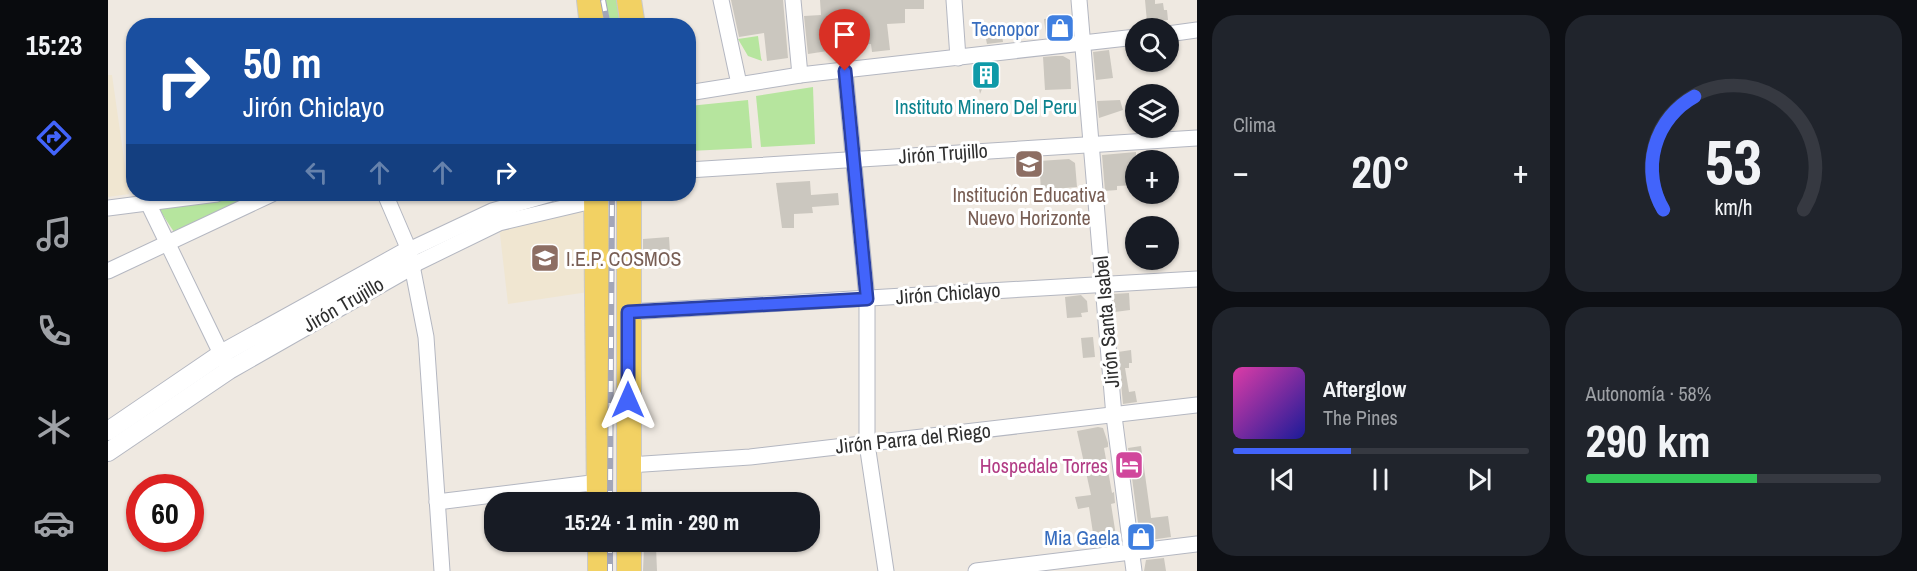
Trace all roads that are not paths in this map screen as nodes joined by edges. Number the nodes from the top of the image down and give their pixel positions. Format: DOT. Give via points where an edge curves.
graph roads {
  1 [pos="588,0"];
  2 [pos="629,0"];
  3 [pos="721,0"];
  4 [pos="793,0"];
  5 [pos="954,0"];
  6 [pos="1080,0"];
  7 [pos="591,18"];
  8 [pos="632,18"];
  9 [pos="1197,30"];
  10 [pos="1179,32"];
  11 [pos="1125,38"];
  12 [pos="1083,43"];
  13 [pos="958,58"];
  14 [pos="845,71"];
  15 [pos="800,75"];
  16 [pos="739,84"];
  17 [pos="696,92"];
  18 [pos="1197,138"];
  19 [pos="1091,143"];
  20 [pos="854,159"];
  21 [pos="696,169"];
  22 [pos="163,201"];
  23 [pos="257,201"];
  24 [pos="388,201"];
  25 [pos="526,201"];
  26 [pos="586,201"];
  27 [pos="594,201"];
  28 [pos="629,201"];
  29 [pos="148,203"];
  30 [pos="108,208"];
  31 [pos="168,244"];
  32 [pos="411,258"];
  33 [pos="108,271"];
  34 [pos="1197,279"];
  35 [pos="1103,283"];
  36 [pos="867,299"];
  37 [pos="628,312"];
  38 [pos="225,362"];
  39 [pos="1197,405"];
  40 [pos="1114,416"];
  41 [pos="108,431"];
  42 [pos="867,444"];
  43 [pos="108,452"];
  44 [pos="628,465"];
  45 [pos="599,492"];
  46 [pos="629,492"];
  47 [pos="484,499"];
  48 [pos="437,502"];
  49 [pos="1197,544"];
  50 [pos="600,552"];
  51 [pos="629,552"];
  52 [pos="1132,553"];
  53 [pos="442,571"];
  54 [pos="600,571"];
  55 [pos="629,571"];
  56 [pos="886,571"];
  57 [pos="976,571"];
  58 [pos="1134,571"];
  1 -- 7 [label="main road"];
  2 -- 8 [label="main road"];
  3 -- 16 [label="street"];
  4 -- 15 [label="street"];
  5 -- 13 [label="street"];
  6 -- 12 [label="street, Jirón Santa Isabel"];
  9 -- 10 [label="street"];
  11 -- 12 [label="street"];
  12 -- 13 [label="street"];
  12 -- 19 [label="street, Jirón Santa Isabel"];
  13 -- 14 [label="street"];
  14 -- 15 [label="street"];
  14 -- 20 [label="street"];
  15 -- 16 [label="street"];
  16 -- 17 [label="street"];
  18 -- 19 [label="street, Jirón Trujillo"];
  19 -- 20 [label="street, Jirón Trujillo"];
  19 -- 35 [label="street, Jirón Santa Isabel"];
  20 -- 21 [label="street, Jirón Trujillo"];
  20 -- 36 [label="street"];
  22 -- 29 [label="street"];
  23 -- 31 [label="street"];
  24 -- 32 [label="street"];
  25 -- 32 [label="street, Jirón Trujillo" via="492,211"];
  26 -- 32 [label="street, Jirón Trujillo" via="498,223"];
  27 -- 45 [label="main road"];
  28 -- 37 [label="main road"];
  29 -- 30 [label="street"];
  29 -- 31 [label="street"];
  31 -- 33 [label="street"];
  31 -- 38 [label="street"];
  32 -- 38 [label="street, Jirón Trujillo"];
  32 -- 48 [label="street" via="426,337"];
  34 -- 35 [label="street, Jirón Chiclayo"];
  35 -- 36 [label="street, Jirón Chiclayo"];
  35 -- 40 [label="street, Jirón Santa Isabel"];
  36 -- 37 [label="street, Jirón Chiclayo"];
  36 -- 42 [label="street"];
  37 -- 44 [label="main road"];
  38 -- 41 [label="street, Jirón Trujillo"];
  38 -- 43 [label="street, Jirón Trujillo"];
  39 -- 40 [label="street, Jirón Parra del Riego"];
  40 -- 42 [label="street, Jirón Parra del Riego"];
  40 -- 52 [label="street, Jirón Santa Isabel"];
  42 -- 44 [label="street, Jirón Parra del Riego"];
  42 -- 56 [label="street"];
  44 -- 46 [label="main road"];
  47 -- 48 [label="street"];
  48 -- 53 [label="street"];
  49 -- 52 [label="street"];
  50 -- 54 [label="main road"];
  51 -- 55 [label="main road"];
  52 -- 57 [label="street"];
  52 -- 58 [label="street, Jirón Santa Isabel"];
}
